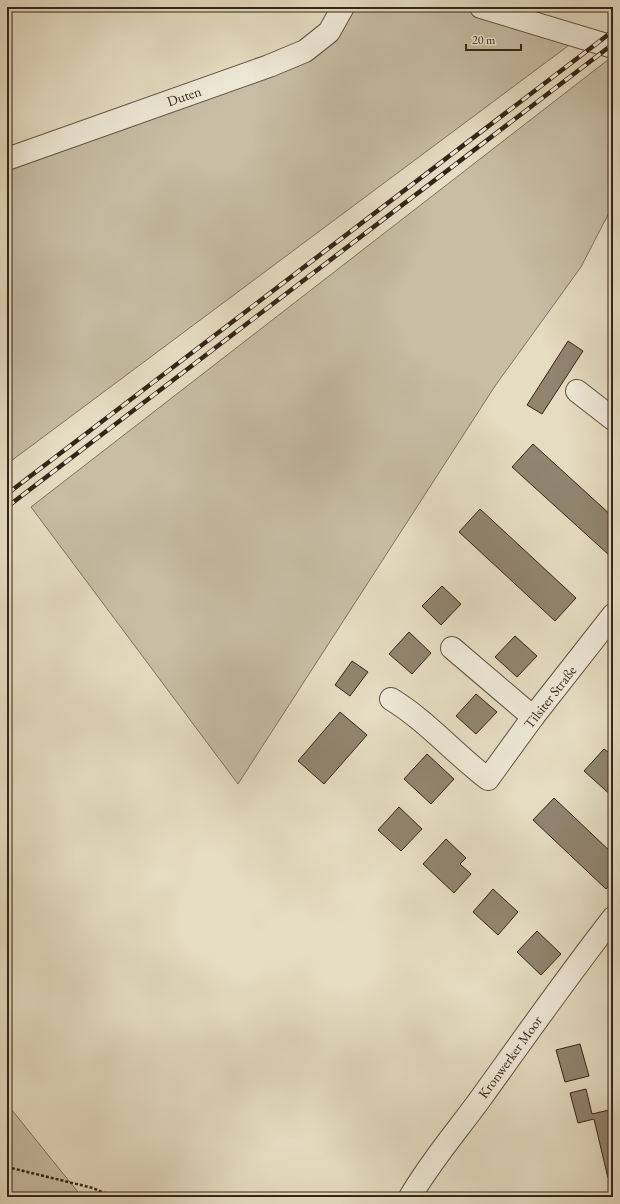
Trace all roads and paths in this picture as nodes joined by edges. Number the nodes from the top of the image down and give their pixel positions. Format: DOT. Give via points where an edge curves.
graph roads {
  1 [pos="343,7"];
  2 [pos="481,7"];
  3 [pos="613,47"];
  4 [pos="7,159"];
  5 [pos="577,391"];
  6 [pos="613,419"];
  7 [pos="613,615"];
  8 [pos="452,648"];
  9 [pos="391,699"];
  10 [pos="533,717"];
  11 [pos="613,918"];
  12 [pos="7,1167"];
  13 [pos="113,1197"];
  14 [pos="410,1197"];
  1 -- 4 [label="street, Duten" via="329,32 305,51"];
  2 -- 3 [label="street"];
  5 -- 6 [label="street"];
  7 -- 10 [label="street, Tilsiter Straße"];
  8 -- 10 [label="street"];
  9 -- 10 [label="street, Tilsiter Straße" via="419,718 488,779"];
  11 -- 14 [label="street, Kronwerker Moor" via="421,1178"];
  12 -- 13 [label="path" via="93,1188"];
}
